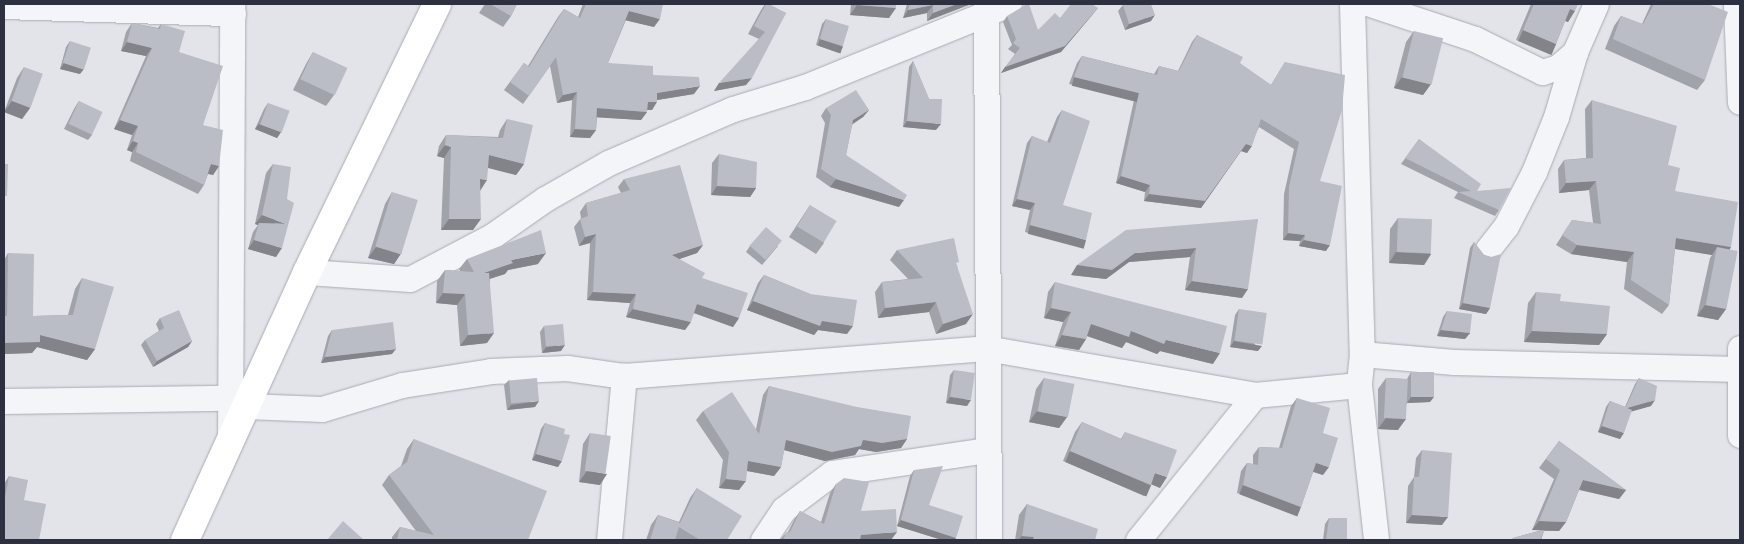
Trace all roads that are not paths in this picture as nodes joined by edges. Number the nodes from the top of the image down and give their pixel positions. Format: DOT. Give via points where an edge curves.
graph roads {
  1 [pos="437,4"];
  2 [pos="1010,4"];
  3 [pos="1352,4"];
  4 [pos="1370,4"];
  5 [pos="1596,4"];
  6 [pos="1736,4"];
  7 [pos="4,6"];
  8 [pos="232,8"];
  9 [pos="986,8"];
  10 [pos="1575,52"];
  11 [pos="1740,102"];
  12 [pos="1488,249"];
  13 [pos="307,272"];
  14 [pos="986,348"];
  15 [pos="1362,354"];
  16 [pos="1740,362"];
  17 [pos="624,376"];
  18 [pos="1358,385"];
  19 [pos="1255,395"];
  20 [pos="4,401"];
  21 [pos="237,402"];
  22 [pos="1740,435"];
  23 [pos="987,450"];
  24 [pos="185,540"];
  25 [pos="609,540"];
  26 [pos="763,540"];
  27 [pos="989,540"];
  28 [pos="1138,540"];
  29 [pos="1376,540"];
  1 -- 13 [label="street"];
  2 -- 9 [label="street"];
  3 -- 15 [label="street"];
  4 -- 10 [label="street" via="1475,39 1542,72 1558,67"];
  5 -- 10 [label="street"];
  6 -- 11 [label="street"];
  7 -- 8 [label="street"];
  8 -- 21 [label="street"];
  9 -- 13 [label="street" via="805,87 733,109 608,163 552,195 492,236 410,279"];
  9 -- 14 [label="street"];
  10 -- 12 [label="street" via="1556,117 1534,172 1506,226"];
  13 -- 21 [label="street"];
  14 -- 17 [label="street"];
  14 -- 19 [label="street"];
  14 -- 23 [label="street"];
  15 -- 16 [label="street" via="1454,362"];
  15 -- 18 [label="street"];
  16 -- 22 [label="street"];
  17 -- 21 [label="street" via="567,368 491,371 402,385 322,409"];
  17 -- 25 [label="street"];
  18 -- 19 [label="street"];
  18 -- 29 [label="street"];
  19 -- 28 [label="street"];
  20 -- 21 [label="street"];
  21 -- 24 [label="street" via="230,436"];
  23 -- 26 [label="street" via="832,473 784,509"];
  23 -- 27 [label="street"];
}
